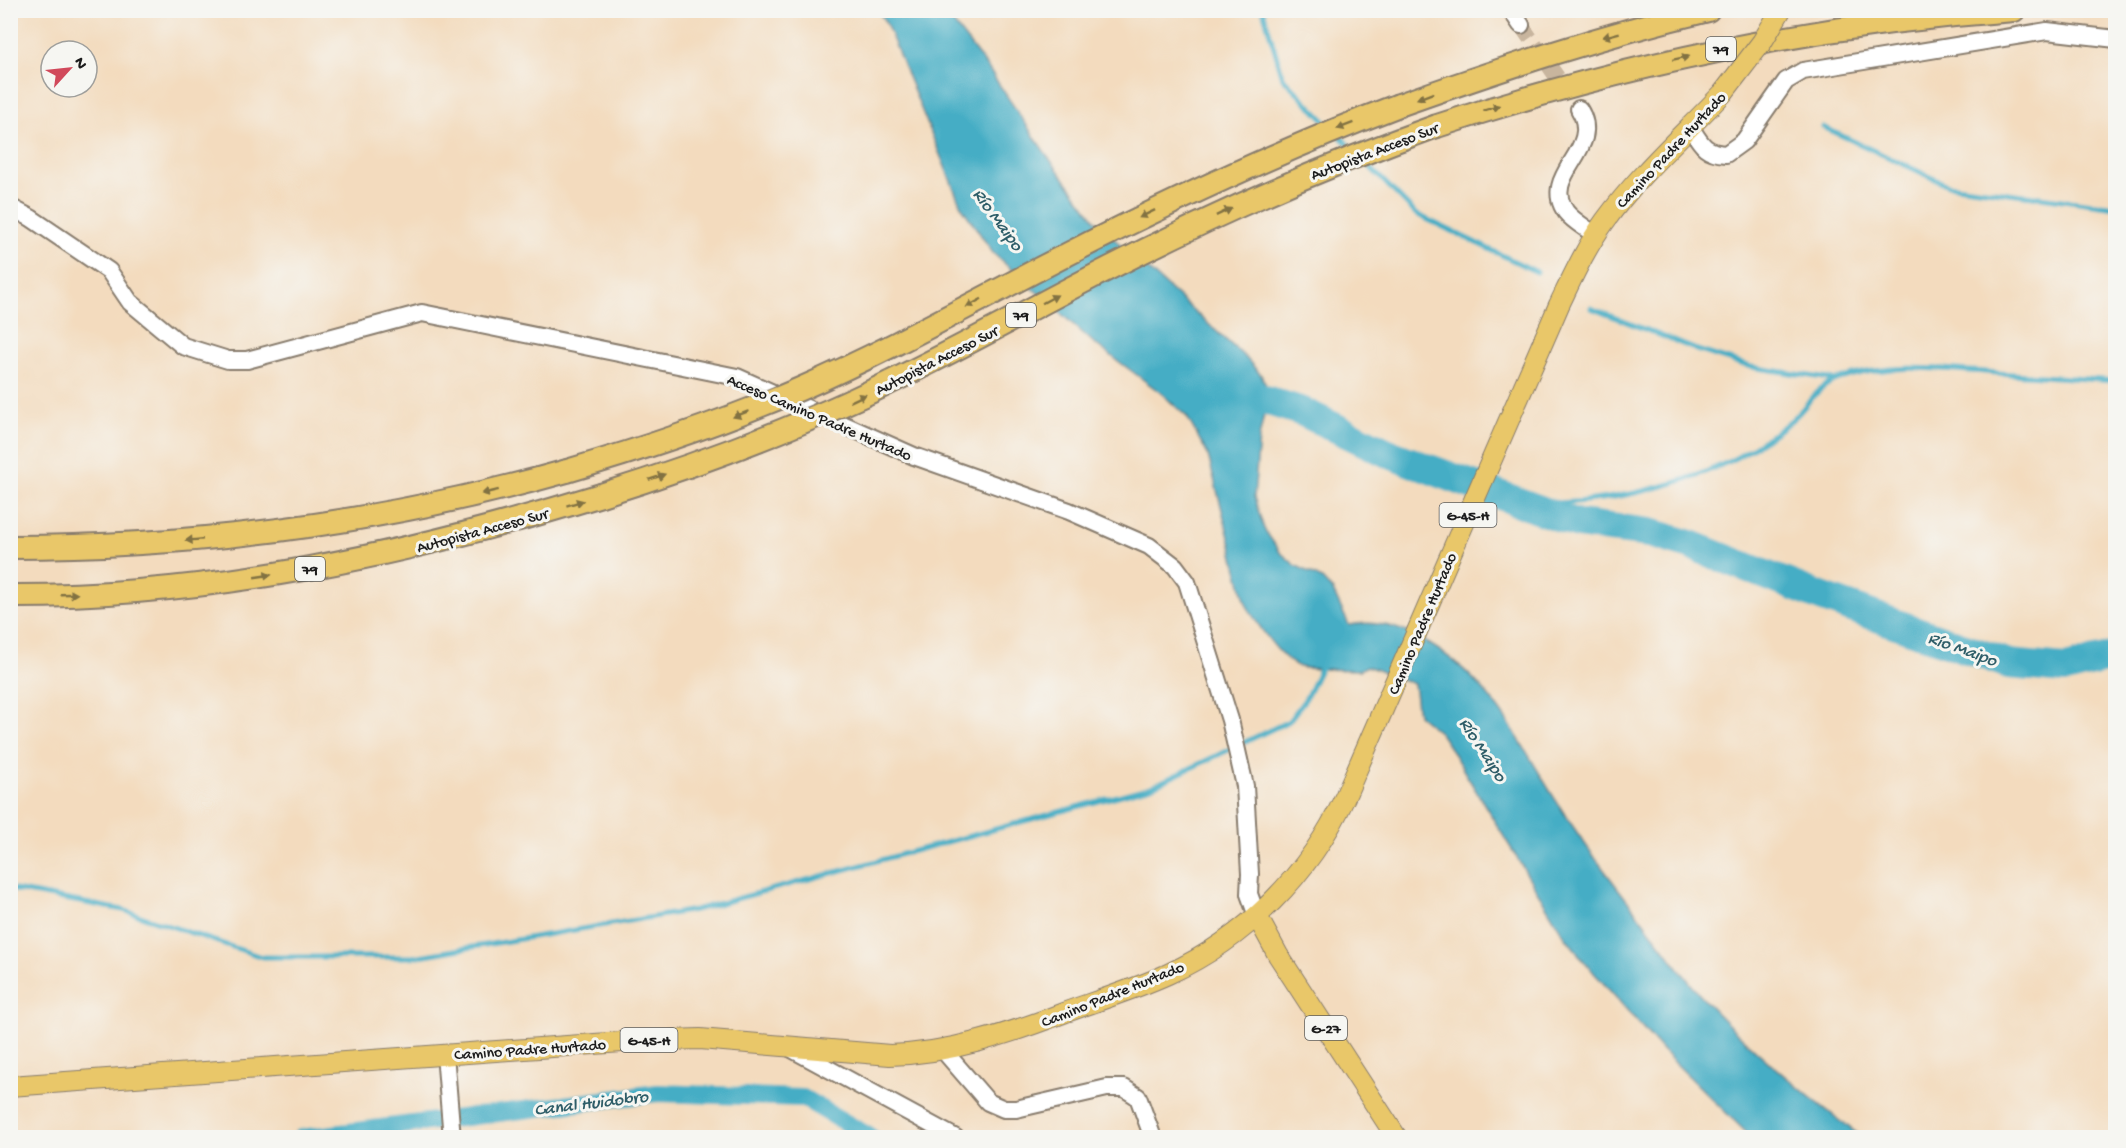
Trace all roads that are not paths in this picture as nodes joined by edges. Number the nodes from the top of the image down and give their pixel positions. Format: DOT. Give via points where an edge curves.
graph roads {
  1 [pos="1511,10"];
  2 [pos="1708,10"];
  3 [pos="1781,10"];
  4 [pos="2014,10"];
  5 [pos="1521,25"];
  6 [pos="2115,39"];
  7 [pos="1579,109"];
  8 [pos="1691,128"];
  9 [pos="10,207"];
  10 [pos="1595,235"];
  11 [pos="10,547"];
  12 [pos="10,596"];
  13 [pos="1257,916"];
  14 [pos="787,1046"];
  15 [pos="944,1050"];
  16 [pos="445,1054"];
  17 [pos="10,1086"];
  18 [pos="452,1134"];
  19 [pos="956,1137"];
  20 [pos="1153,1137"];
  21 [pos="1397,1137"];
  1 -- 5 [label="street"];
  2 -- 11 [label="highway, Autopista Acceso Sur / 79, one-way, bridge" via="1556,52 1319,136 1207,185 800,389 691,433 567,471 399,513 267,533 126,545"];
  3 -- 8 [label="main road, Camino Padre Hurtado / G-45-H, bridge" via="1762,42"];
  12 -- 4 [label="highway, Autopista Acceso Sur / 79, one-way, bridge" via="146,590 281,574 437,542 601,495 802,423 910,373 1236,207 1336,163 1437,126 1592,79 1717,50 1858,26"];
  6 -- 8 [label="street" via="2047,31 1803,71 1786,81 1744,141 1726,154 1714,154 1702,146"];
  7 -- 10 [label="street" via="1586,124 1585,138 1560,182 1560,197 1568,215"];
  8 -- 10 [label="main road, Camino Padre Hurtado / G-45-H" via="1626,194"];
  9 -- 13 [label="street, Acceso Camino Padre Hurtado" via="109,271 130,302 183,346 228,360 247,360 422,313 737,377 915,456 1069,512 1149,546 1175,566 1187,582 1230,720 1245,786 1249,894"];
  10 -- 13 [label="main road, Camino Padre Hurtado / G-45-H" via="1559,305 1336,818 1302,868"];
  13 -- 15 [label="main road, Camino Padre Hurtado / G-45-H" via="1213,949 1170,973 1028,1026"];
  13 -- 21 [label="main road, G-27" via="1278,955"];
  14 -- 15 [label="main road, Camino Padre Hurtado / G-45-H" via="890,1055"];
  14 -- 16 [label="main road, Camino Padre Hurtado / G-45-H" via="657,1040"];
  14 -- 19 [label="street"];
  15 -- 20 [label="street" via="988,1102 1004,1109 1124,1088 1138,1097"];
  16 -- 17 [label="main road, Camino Padre Hurtado / G-45-H"];
  16 -- 18 [label="street"];
}
